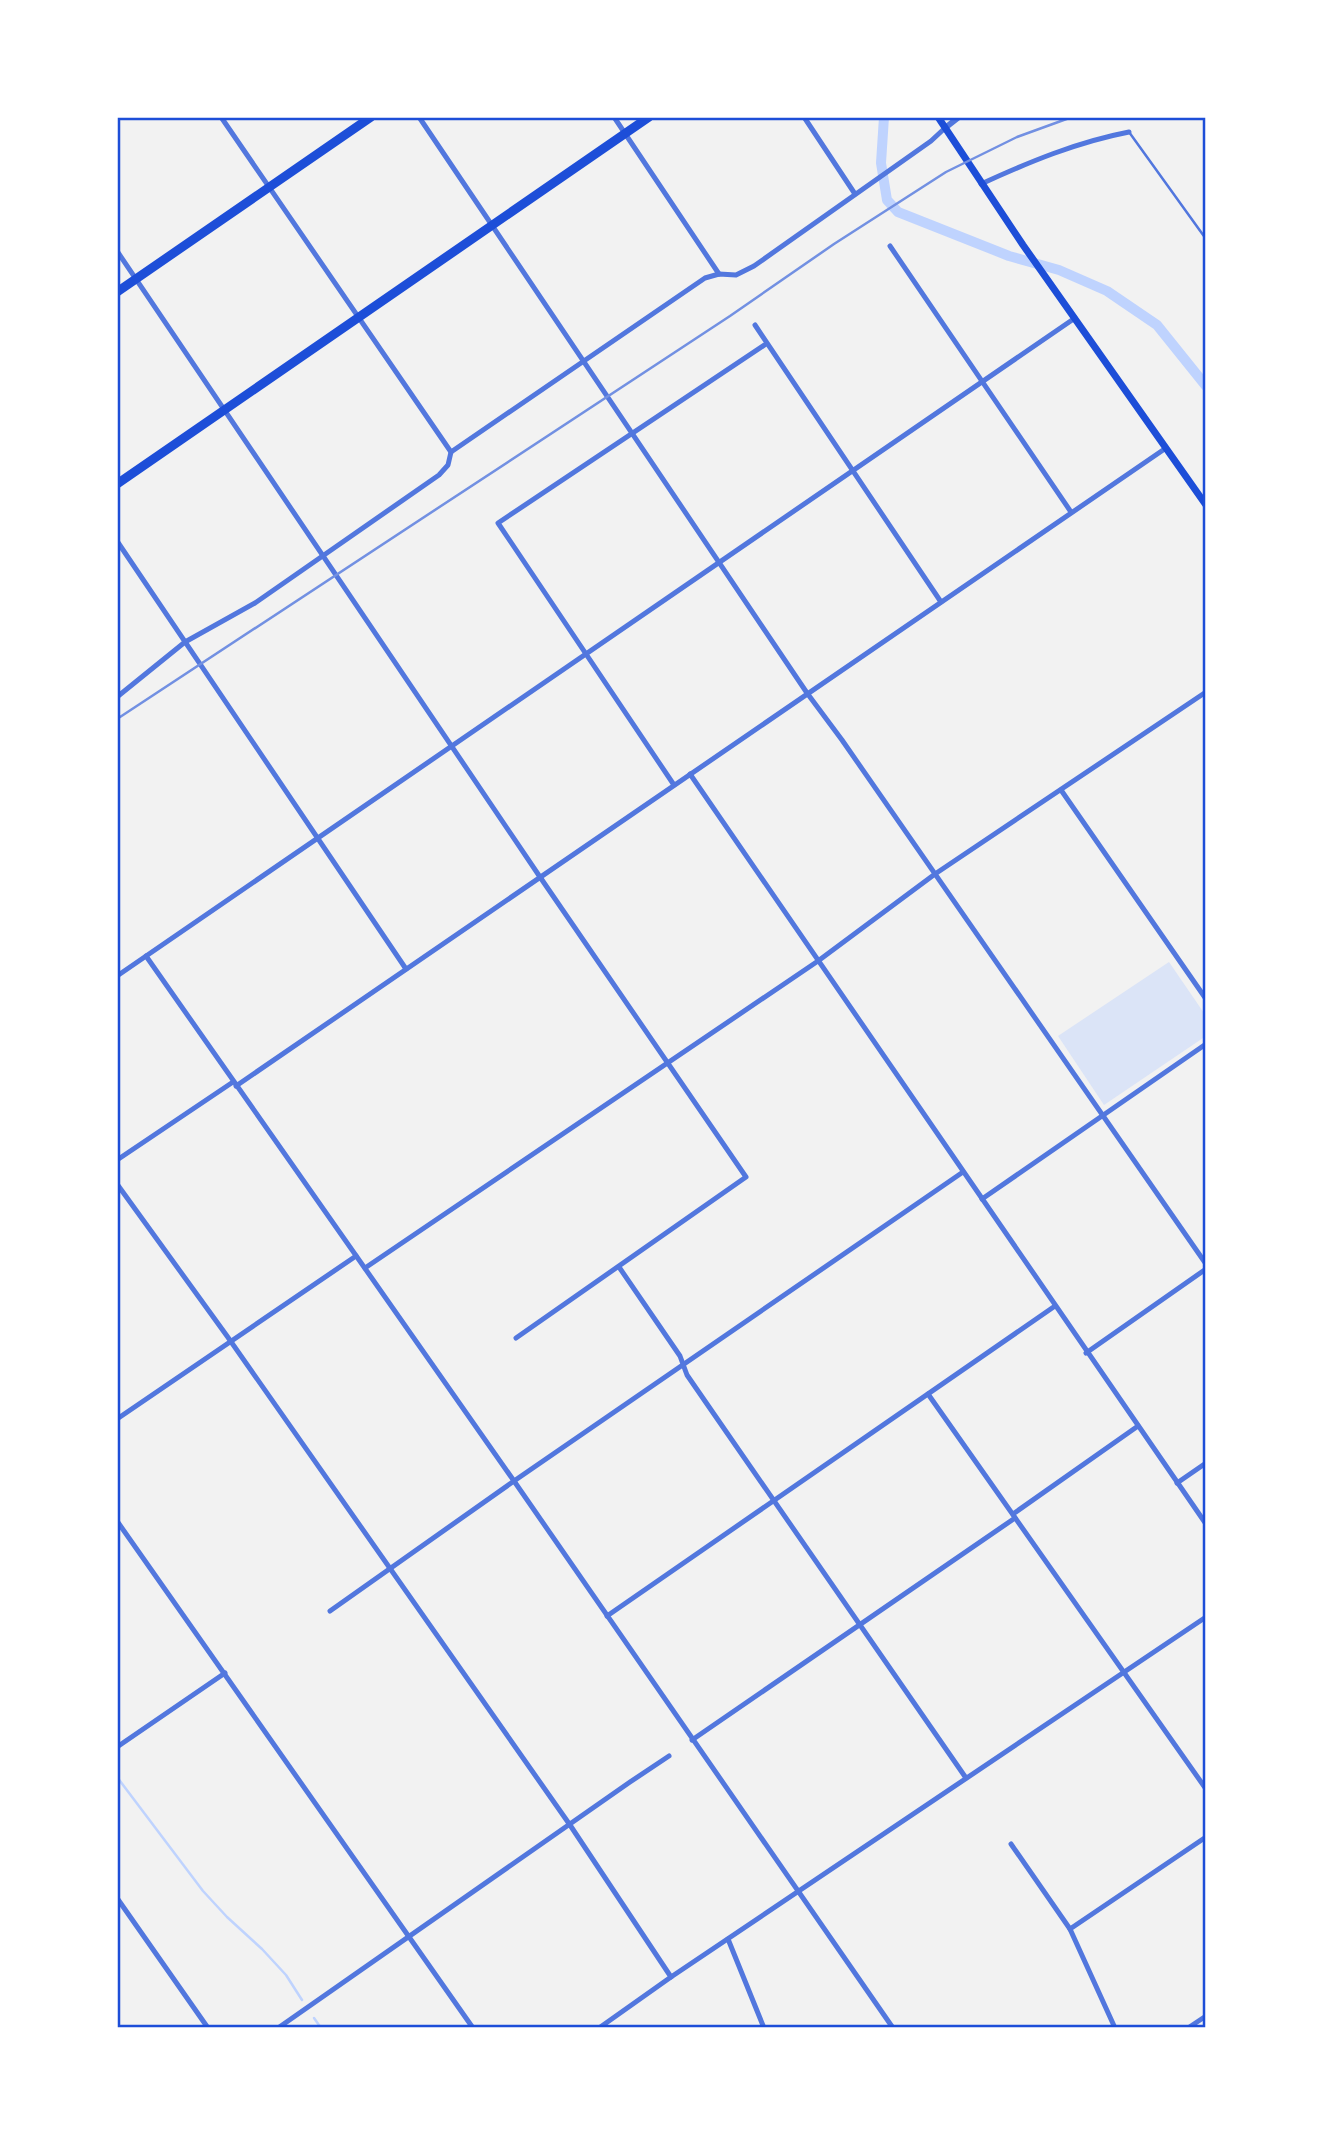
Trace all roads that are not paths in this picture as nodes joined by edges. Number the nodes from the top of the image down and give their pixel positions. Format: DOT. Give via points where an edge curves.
graph roads {
  1 [pos="221,117"];
  2 [pos="371,117"];
  3 [pos="419,117"];
  4 [pos="614,117"];
  5 [pos="649,117"];
  6 [pos="804,117"];
  7 [pos="938,117"];
  8 [pos="959,117"];
  9 [pos="945,128"];
  10 [pos="1129,132"];
  11 [pos="625,134"];
  12 [pos="981,184"];
  13 [pos="268,188"];
  14 [pos="855,194"];
  15 [pos="491,227"];
  16 [pos="1206,239"];
  17 [pos="890,246"];
  18 [pos="117,251"];
  19 [pos="719,274"];
  20 [pos="136,279"];
  21 [pos="117,292"];
  22 [pos="359,318"];
  23 [pos="1075,318"];
  24 [pos="755,326"];
  25 [pos="766,344"];
  26 [pos="583,361"];
  27 [pos="983,381"];
  28 [pos="224,410"];
  29 [pos="632,435"];
  30 [pos="1166,448"];
  31 [pos="451,452"];
  32 [pos="852,471"];
  33 [pos="117,484"];
  34 [pos="1206,505"];
  35 [pos="1071,512"];
  36 [pos="117,541"];
  37 [pos="323,556"];
  38 [pos="719,563"];
  39 [pos="941,602"];
  40 [pos="185,642"];
  41 [pos="585,654"];
  42 [pos="1206,692"];
  43 [pos="807,694"];
  44 [pos="117,697"];
  45 [pos="452,746"];
  46 [pos="690,774"];
  47 [pos="674,785"];
  48 [pos="1061,790"];
  49 [pos="317,839"];
  50 [pos="935,874"];
  51 [pos="540,877"];
  52 [pos="146,956"];
  53 [pos="818,961"];
  54 [pos="406,969"];
  55 [pos="117,976"];
  56 [pos="1206,999"];
  57 [pos="1206,1044"];
  58 [pos="668,1061"];
  59 [pos="235,1084"];
  60 [pos="1103,1116"];
  61 [pos="117,1160"];
  62 [pos="963,1172"];
  63 [pos="117,1184"];
  64 [pos="982,1199"];
  65 [pos="356,1256"];
  66 [pos="619,1267"];
  67 [pos="1206,1267"];
  68 [pos="365,1268"];
  69 [pos="1055,1306"];
  70 [pos="516,1338"];
  71 [pos="231,1342"];
  72 [pos="1086,1353"];
  73 [pos="684,1365"];
  74 [pos="928,1394"];
  75 [pos="117,1419"];
  76 [pos="1138,1426"];
  77 [pos="1206,1463"];
  78 [pos="514,1481"];
  79 [pos="1177,1483"];
  80 [pos="775,1500"];
  81 [pos="1014,1516"];
  82 [pos="117,1521"];
  83 [pos="1206,1524"];
  84 [pos="389,1568"];
  85 [pos="330,1611"];
  86 [pos="607,1616"];
  87 [pos="1206,1617"];
  88 [pos="860,1625"];
  89 [pos="1124,1671"];
  90 [pos="225,1673"];
  91 [pos="692,1740"];
  92 [pos="117,1747"];
  93 [pos="669,1756"];
  94 [pos="966,1778"];
  95 [pos="1206,1789"];
  96 [pos="570,1825"];
  97 [pos="1206,1837"];
  98 [pos="1011,1844"];
  99 [pos="799,1893"];
  100 [pos="117,1898"];
  101 [pos="1070,1928"];
  102 [pos="408,1936"];
  103 [pos="728,1939"];
  104 [pos="671,1977"];
  105 [pos="1206,2016"];
  106 [pos="208,2028"];
  107 [pos="278,2028"];
  108 [pos="473,2028"];
  109 [pos="599,2028"];
  110 [pos="764,2028"];
  111 [pos="893,2028"];
  112 [pos="1115,2028"];
  113 [pos="1188,2028"];
  1 -- 13 [label="street"];
  2 -- 13 [label="highway"];
  3 -- 15 [label="street"];
  4 -- 11 [label="street"];
  5 -- 11 [label="highway"];
  6 -- 14 [label="street"];
  7 -- 9 [label="main road"];
  8 -- 9 [label="street"];
  9 -- 12 [label="main road"];
  9 -- 14 [label="street"];
  10 -- 12 [label="street" via="1051,154"];
  10 -- 16 [label="lane"];
  11 -- 15 [label="highway"];
  11 -- 19 [label="street"];
  12 -- 23 [label="main road"];
  13 -- 20 [label="highway"];
  13 -- 22 [label="street"];
  14 -- 19 [label="street" via="754,266 736,275"];
  15 -- 22 [label="highway"];
  15 -- 26 [label="street"];
  17 -- 27 [label="street"];
  18 -- 20 [label="street"];
  19 -- 26 [label="street" via="705,278"];
  20 -- 21 [label="highway"];
  20 -- 28 [label="street"];
  22 -- 28 [label="highway"];
  22 -- 31 [label="street"];
  23 -- 27 [label="street"];
  23 -- 30 [label="main road"];
  24 -- 25 [label="street"];
  25 -- 29 [label="street"];
  25 -- 32 [label="street"];
  26 -- 29 [label="street"];
  26 -- 31 [label="street"];
  27 -- 32 [label="street"];
  27 -- 35 [label="street"];
  28 -- 33 [label="highway"];
  28 -- 37 [label="street"];
  29 -- 38 [label="street"];
  29 -- 41 [label="street" via="498,523"];
  30 -- 34 [label="main road"];
  30 -- 35 [label="street"];
  31 -- 37 [label="street" via="439,475"];
  32 -- 38 [label="street"];
  32 -- 39 [label="street"];
  35 -- 39 [label="street"];
  36 -- 40 [label="street"];
  37 -- 40 [label="street" via="255,603"];
  37 -- 45 [label="street"];
  38 -- 41 [label="street"];
  38 -- 43 [label="street"];
  39 -- 43 [label="street"];
  40 -- 44 [label="street"];
  40 -- 49 [label="street"];
  41 -- 45 [label="street"];
  41 -- 47 [label="street"];
  42 -- 48 [label="street"];
  43 -- 46 [label="street"];
  43 -- 50 [label="street"];
  45 -- 49 [label="street"];
  45 -- 51 [label="street"];
  46 -- 47 [label="street"];
  46 -- 53 [label="street"];
  47 -- 51 [label="street"];
  48 -- 50 [label="street"];
  48 -- 56 [label="street"];
  49 -- 52 [label="street"];
  49 -- 54 [label="street"];
  50 -- 53 [label="street"];
  50 -- 60 [label="street"];
  51 -- 54 [label="street"];
  51 -- 58 [label="street"];
  52 -- 55 [label="street"];
  52 -- 59 [label="street"];
  53 -- 58 [label="street"];
  53 -- 62 [label="street"];
  54 -- 59 [label="street"];
  57 -- 60 [label="street"];
  58 -- 66 [label="street" via="746,1177"];
  58 -- 68 [label="street"];
  59 -- 61 [label="street"];
  59 -- 65 [label="street"];
  60 -- 64 [label="street"];
  60 -- 67 [label="street"];
  62 -- 64 [label="street"];
  62 -- 73 [label="street"];
  63 -- 71 [label="street"];
  64 -- 69 [label="street"];
  65 -- 68 [label="street"];
  65 -- 71 [label="street"];
  66 -- 70 [label="street"];
  66 -- 73 [label="street"];
  67 -- 72 [label="street"];
  68 -- 78 [label="street"];
  69 -- 72 [label="street"];
  69 -- 74 [label="street"];
  71 -- 75 [label="street"];
  71 -- 84 [label="street"];
  72 -- 76 [label="street"];
  73 -- 78 [label="street"];
  73 -- 80 [label="street"];
  74 -- 80 [label="street"];
  74 -- 81 [label="street"];
  76 -- 79 [label="street"];
  76 -- 81 [label="street"];
  77 -- 79 [label="street"];
  78 -- 84 [label="street"];
  78 -- 86 [label="street"];
  79 -- 83 [label="street"];
  80 -- 86 [label="street"];
  80 -- 88 [label="street"];
  81 -- 88 [label="street"];
  81 -- 89 [label="street"];
  82 -- 90 [label="street"];
  84 -- 85 [label="street"];
  84 -- 96 [label="street"];
  86 -- 91 [label="street"];
  87 -- 89 [label="street"];
  88 -- 91 [label="street"];
  88 -- 94 [label="street"];
  89 -- 94 [label="street"];
  89 -- 95 [label="street"];
  90 -- 92 [label="street"];
  90 -- 102 [label="street"];
  91 -- 99 [label="street"];
  93 -- 96 [label="street"];
  94 -- 99 [label="street"];
  96 -- 102 [label="street"];
  96 -- 104 [label="street"];
  97 -- 101 [label="street"];
  98 -- 101 [label="street"];
  99 -- 103 [label="street"];
  99 -- 111 [label="street"];
  100 -- 106 [label="street"];
  101 -- 112 [label="street"];
  102 -- 107 [label="street"];
  102 -- 108 [label="street"];
  103 -- 104 [label="street"];
  103 -- 110 [label="street"];
  104 -- 109 [label="street"];
  105 -- 113 [label="street"];
}
